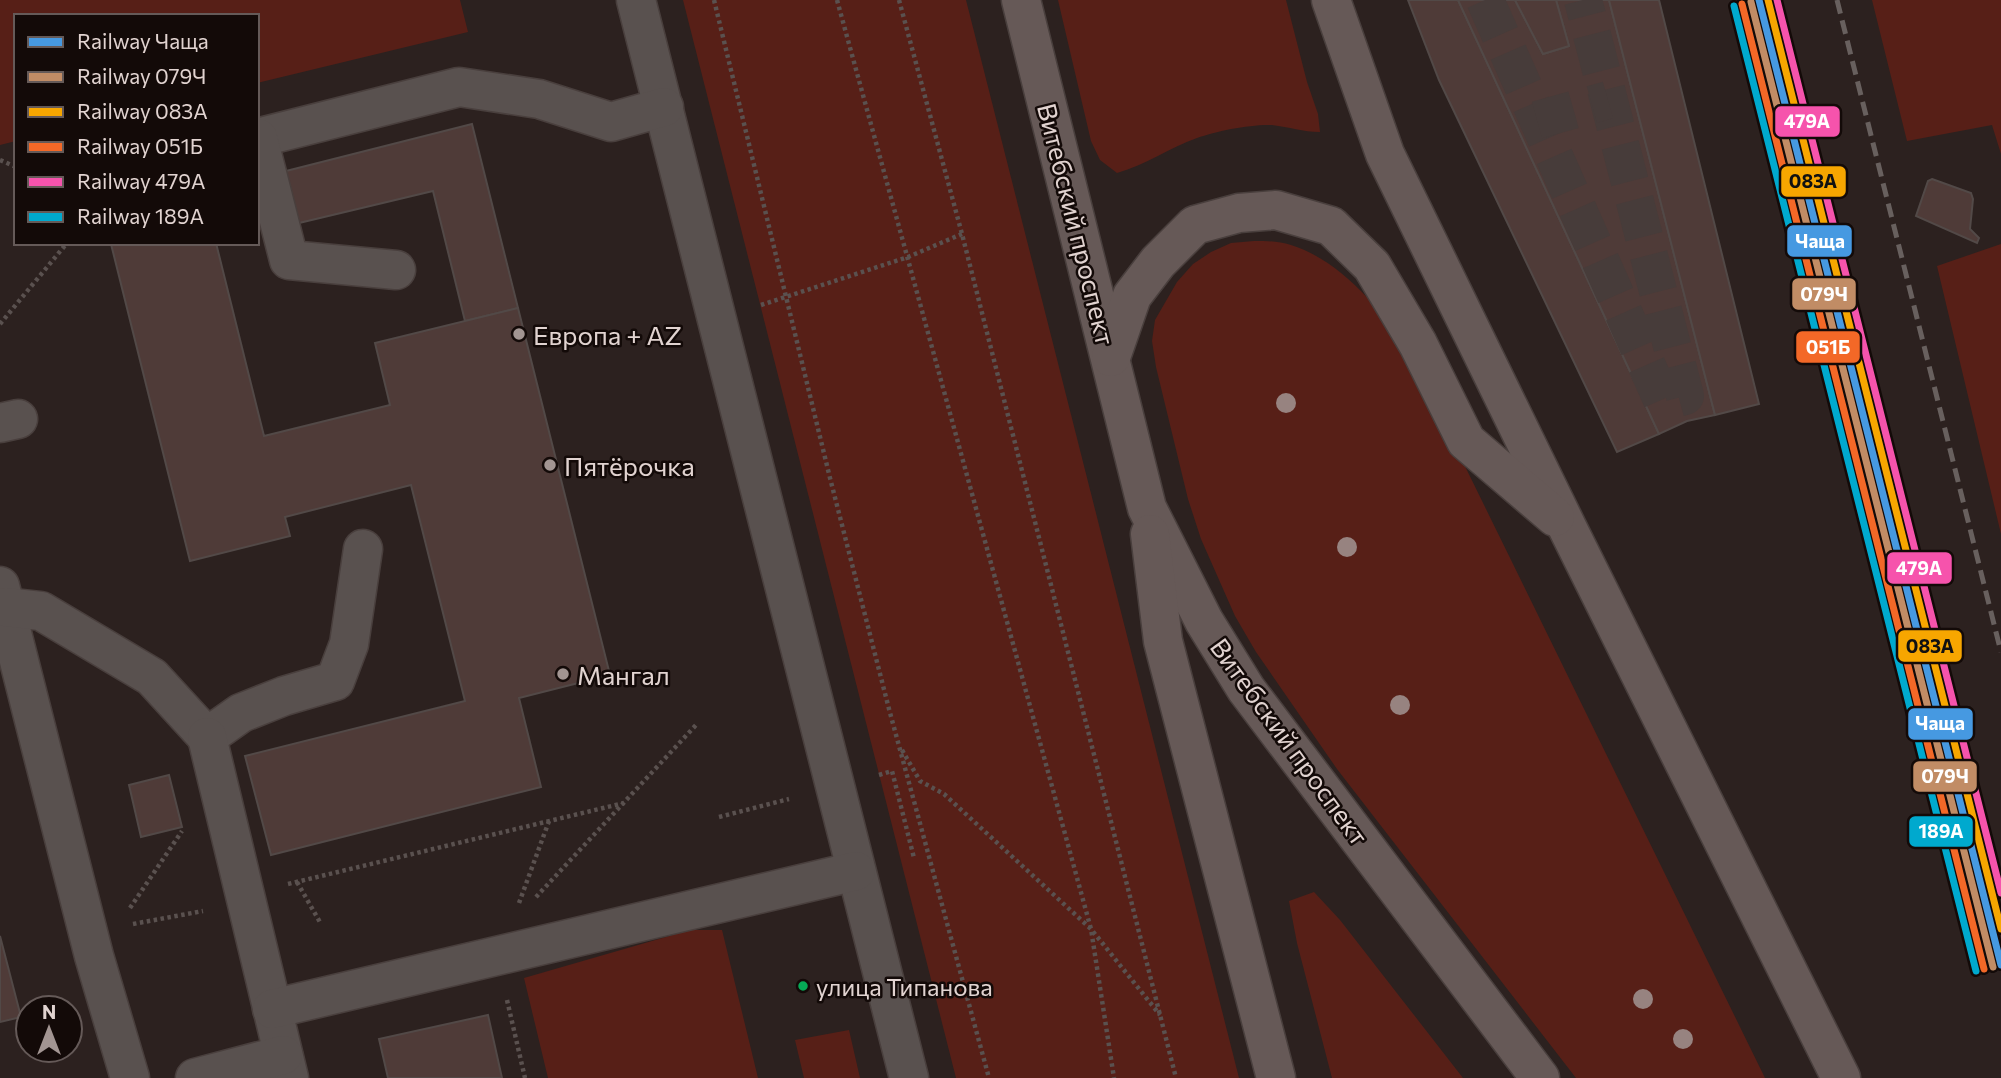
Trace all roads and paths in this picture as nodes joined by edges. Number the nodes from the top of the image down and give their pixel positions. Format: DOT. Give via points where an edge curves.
graph roads {
  1 [pos="636,0"];
  2 [pos="713,0"];
  3 [pos="837,0"];
  4 [pos="899,0"];
  5 [pos="1021,0"];
  6 [pos="1332,0"];
  7 [pos="664,107"];
  8 [pos="259,138"];
  9 [pos="259,142"];
  10 [pos="962,234"];
  11 [pos="65,245"];
  12 [pos="908,257"];
  13 [pos="396,270"];
  14 [pos="786,298"];
  15 [pos="717,320"];
  16 [pos="0,324"];
  17 [pos="1111,357"];
  18 [pos="1147,508"];
  19 [pos="1567,527"];
  20 [pos="363,549"];
  21 [pos="3,597"];
  22 [pos="696,725"];
  23 [pos="207,737"];
  24 [pos="898,743"];
  25 [pos="217,778"];
  26 [pos="624,803"];
  27 [pos="549,821"];
  28 [pos="856,871"];
  29 [pos="297,882"];
  30 [pos="247,904"];
  31 [pos="321,924"];
  32 [pos="1091,929"];
  33 [pos="103,933"];
  34 [pos="504,940"];
  35 [pos="272,1009"];
  36 [pos="1163,1018"];
  37 [pos="286,1066"];
  38 [pos="130,1078"];
  39 [pos="195,1078"];
  40 [pos="525,1078"];
  41 [pos="909,1078"];
  42 [pos="989,1078"];
  43 [pos="1114,1078"];
  44 [pos="1177,1078"];
  45 [pos="1276,1078"];
  46 [pos="1540,1078"];
  47 [pos="1841,1078"];
  1 -- 7 [label="street"];
  2 -- 14 [label="path"];
  3 -- 12 [label="path"];
  4 -- 10 [label="path"];
  5 -- 17 [label="main road, Витебский проспект"];
  6 -- 19 [label="main road" via="1385,155"];
  7 -- 8 [label="street" via="611,122 539,99 458,87"];
  7 -- 15 [label="street"];
  9 -- 13 [label="street" via="289,260"];
  10 -- 12 [label="path"];
  10 -- 36 [label="path"];
  11 -- 16 [label="path"];
  12 -- 14 [label="path"];
  12 -- 32 [label="path"];
  14 -- 15 [label="path"];
  14 -- 24 [label="path"];
  15 -- 28 [label="street"];
  17 -- 18 [label="main road, Витебский проспект"];
  17 -- 19 [label="main road" via="1132,296 1195,225 1276,209 1331,226 1372,265 1466,441"];
  18 -- 45 [label="main road" via="1163,641"];
  18 -- 46 [label="main road, Витебский проспект" via="1204,621 1246,689"];
  19 -- 47 [label="main road"];
  20 -- 23 [label="street" via="349,644 335,681 241,713"];
  21 -- 23 [label="street" via="41,611 152,677"];
  21 -- 33 [label="street"];
  22 -- 26 [label="path"];
  23 -- 25 [label="street"];
  24 -- 32 [label="path" via="920,781 944,794"];
  24 -- 42 [label="path"];
  25 -- 30 [label="street"];
  25 -- 33 [label="path"];
  26 -- 27 [label="path"];
  26 -- 34 [label="path"];
  27 -- 29 [label="path"];
  27 -- 34 [label="path"];
  28 -- 34 [label="street" via="740,900"];
  28 -- 41 [label="street"];
  29 -- 30 [label="path" via="254,892"];
  29 -- 31 [label="path"];
  30 -- 33 [label="path"];
  30 -- 35 [label="street"];
  32 -- 36 [label="path"];
  32 -- 43 [label="path"];
  33 -- 38 [label="street"];
  34 -- 35 [label="street"];
  34 -- 40 [label="path"];
  35 -- 37 [label="street"];
  36 -- 44 [label="path"];
  37 -- 39 [label="street"];
}
